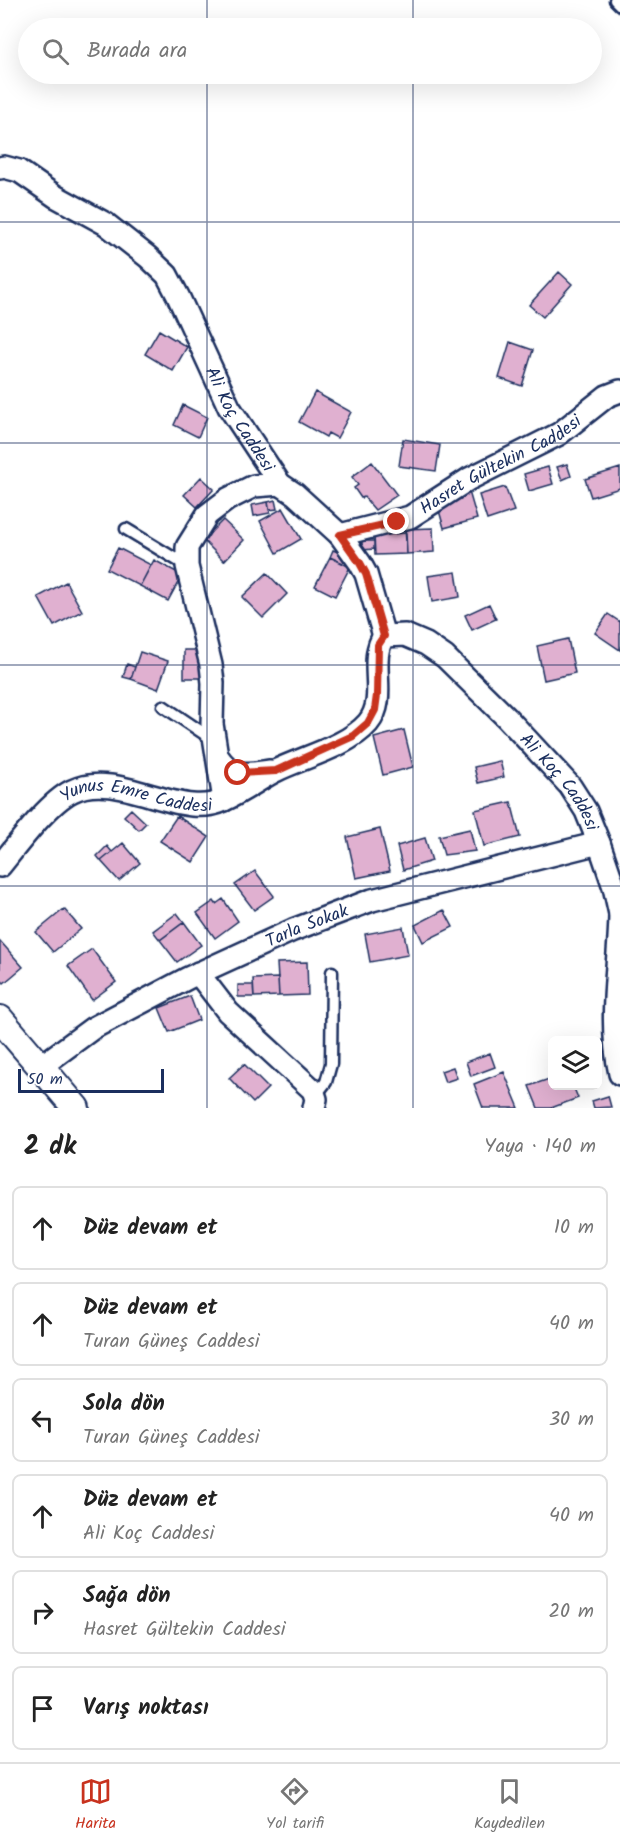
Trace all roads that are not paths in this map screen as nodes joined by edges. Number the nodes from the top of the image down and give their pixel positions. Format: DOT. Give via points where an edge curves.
graph roads {
  1 [pos="615,0"];
  2 [pos="620,6"];
  3 [pos="0,168"];
  4 [pos="620,391"];
  5 [pos="279,484"];
  6 [pos="126,529"];
  7 [pos="340,535"];
  8 [pos="187,557"];
  9 [pos="384,636"];
  10 [pos="164,706"];
  11 [pos="216,749"];
  12 [pos="276,771"];
  13 [pos="224,800"];
  14 [pos="599,843"];
  15 [pos="0,866"];
  16 [pos="620,914"];
  17 [pos="332,972"];
  18 [pos="198,973"];
  19 [pos="0,1019"];
  20 [pos="40,1067"];
  21 [pos="620,1074"];
  22 [pos="315,1102"];
  23 [pos="76,1108"];
  1 -- 2 [label="lane"];
  3 -- 5 [label="street, Ali Koç Caddesi" via="19,171 106,224 167,275 230,407"];
  4 -- 7 [label="street, Hasret Gültekin Caddesi" via="607,396 559,434 468,479 410,517"];
  5 -- 7 [label="street, Ali Koç Caddesi"];
  5 -- 8 [label="street" via="254,486 207,515"];
  6 -- 8 [label="lane"];
  7 -- 9 [label="street, Ali Koç Caddesi" via="366,574"];
  8 -- 11 [label="street, Yunus Emre Caddesi" via="211,665"];
  9 -- 12 [label="street" via="378,645 375,710 368,723 353,736"];
  9 -- 14 [label="street, Ali Koç Caddesi" via="405,635 445,657 570,786"];
  10 -- 11 [label="lane"];
  11 -- 12 [label="street" via="226,768 238,773"];
  11 -- 13 [label="street, Yunus Emre Caddesi"];
  12 -- 13 [label="street"];
  13 -- 15 [label="street, Yunus Emre Caddesi" via="192,805 109,786 74,790 58,800"];
  14 -- 16 [label="street, Ali Koç Caddesi"];
  14 -- 18 [label="street, Tarla Sokak" via="372,900"];
  16 -- 21 [label="street, Ali Koç Caddesi" via="614,1027"];
  17 -- 22 [label="lane" via="331,1064"];
  18 -- 20 [label="street, Tarla Sokak" via="93,1028"];
  18 -- 22 [label="street" via="245,1030 306,1082 313,1090"];
  19 -- 20 [label="street"];
  20 -- 23 [label="street"];
}
